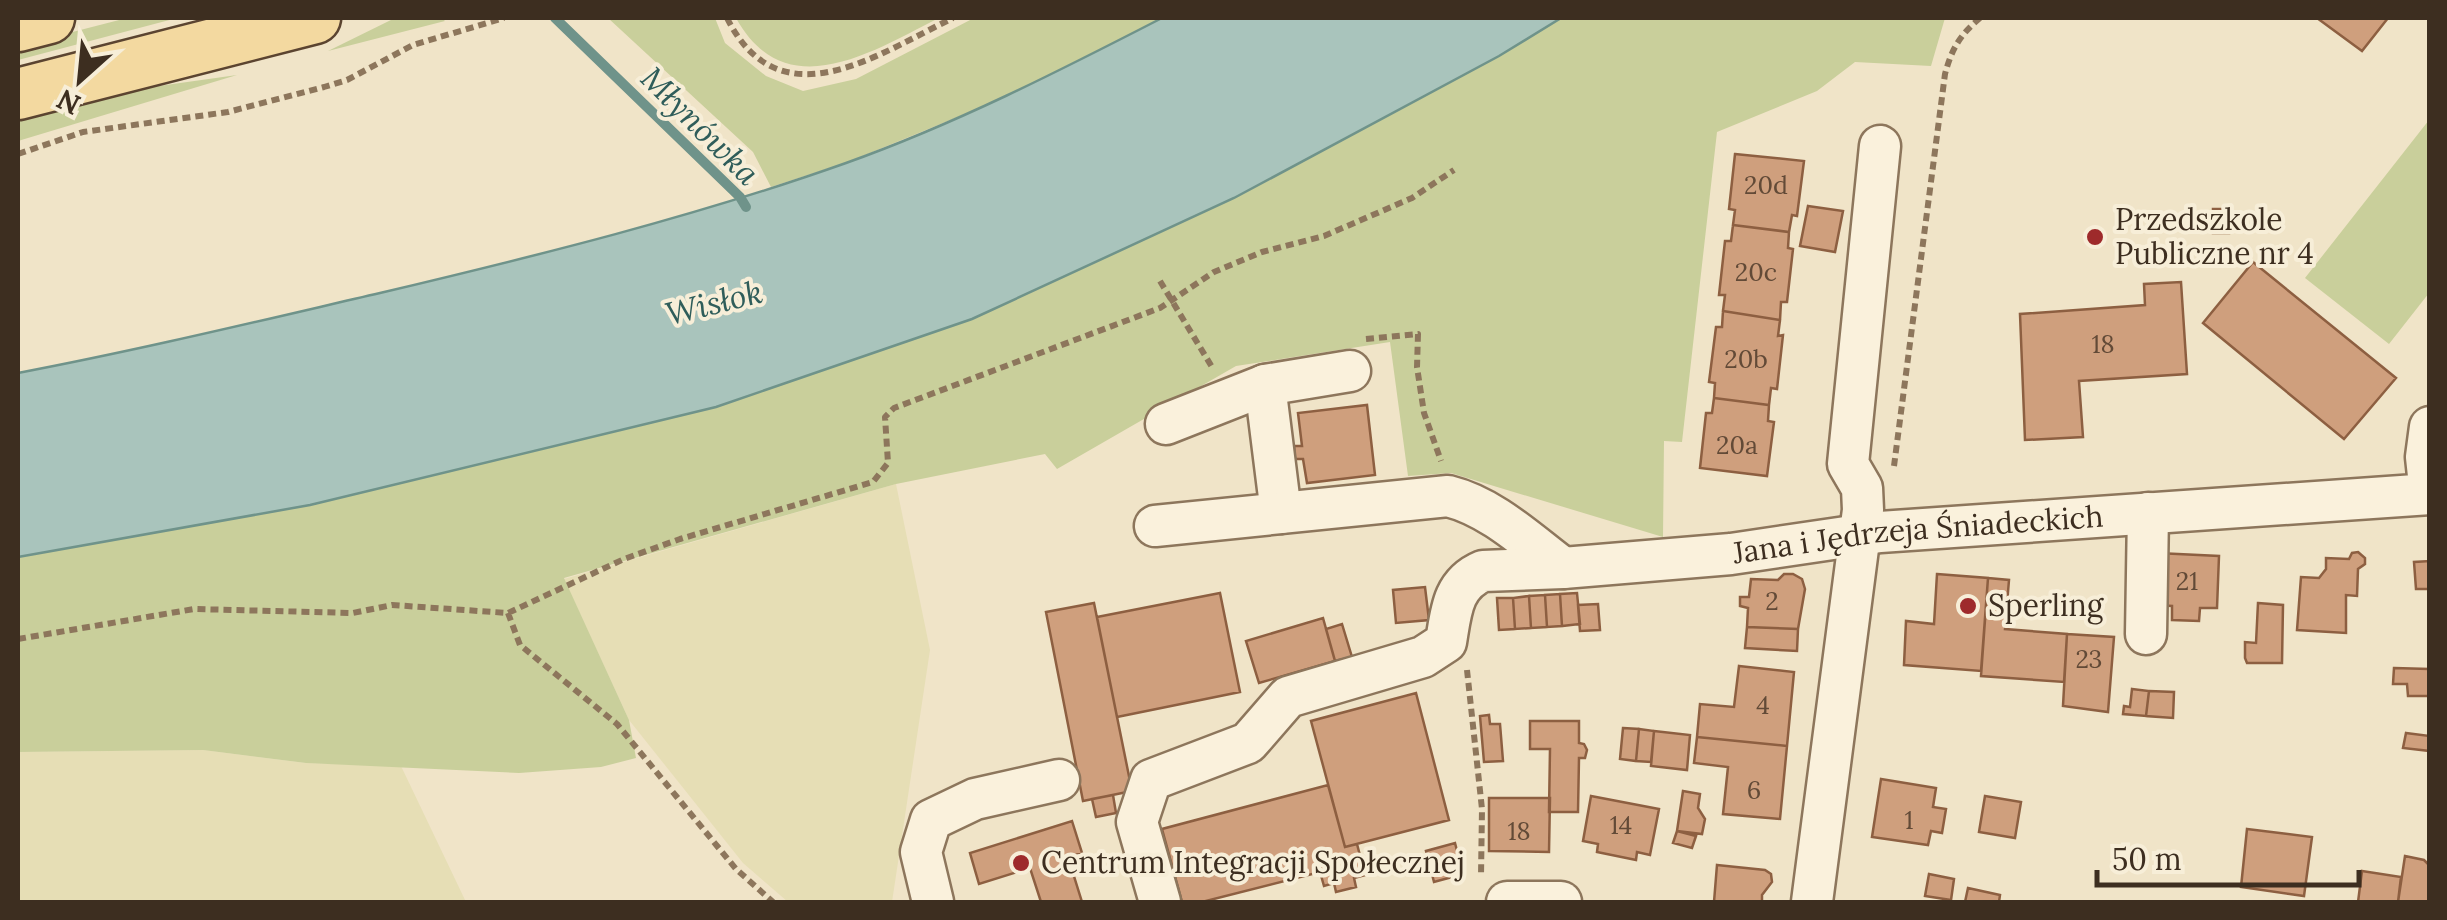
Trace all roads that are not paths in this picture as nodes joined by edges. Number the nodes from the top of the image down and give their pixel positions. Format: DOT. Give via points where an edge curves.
graph roads {
  1 [pos="49,18"];
  2 [pos="307,18"];
  3 [pos="18,26"];
  4 [pos="18,94"];
  5 [pos="1880,146"];
  6 [pos="1350,371"];
  7 [pos="1265,384"];
  8 [pos="1166,424"];
  9 [pos="2430,427"];
  10 [pos="2430,494"];
  11 [pos="1281,513"];
  12 [pos="2148,513"];
  13 [pos="1156,526"];
  14 [pos="1858,537"];
  15 [pos="1563,568"];
  16 [pos="2146,634"];
  17 [pos="1059,780"];
  18 [pos="1494,895"];
  19 [pos="933,902"];
  20 [pos="1160,902"];
  21 [pos="1561,902"];
  22 [pos="1812,902"];
  1 -- 3 [label="main road"];
  2 -- 4 [label="main road"];
  5 -- 14 [label="street" via="1848,464 1862,488"];
  6 -- 7 [label="street"];
  7 -- 8 [label="street"];
  7 -- 11 [label="street"];
  9 -- 10 [label="street"];
  10 -- 12 [label="street, Jana i Jędrzeja Śniadeckich"];
  11 -- 13 [label="street"];
  11 -- 15 [label="street" via="1448,496 1490,513"];
  12 -- 14 [label="street, Jana i Jędrzeja Śniadeckich"];
  12 -- 16 [label="street"];
  14 -- 15 [label="street, Jana i Jędrzeja Śniadeckich"];
  14 -- 22 [label="street"];
  15 -- 20 [label="street, Jana i Jędrzeja Śniadeckich" via="1473,575 1454,596 1446,642 1423,657 1288,697 1248,743 1151,780 1138,822"];
  17 -- 19 [label="street" via="975,799 931,820 921,852"];
  18 -- 21 [label="street"];
}
